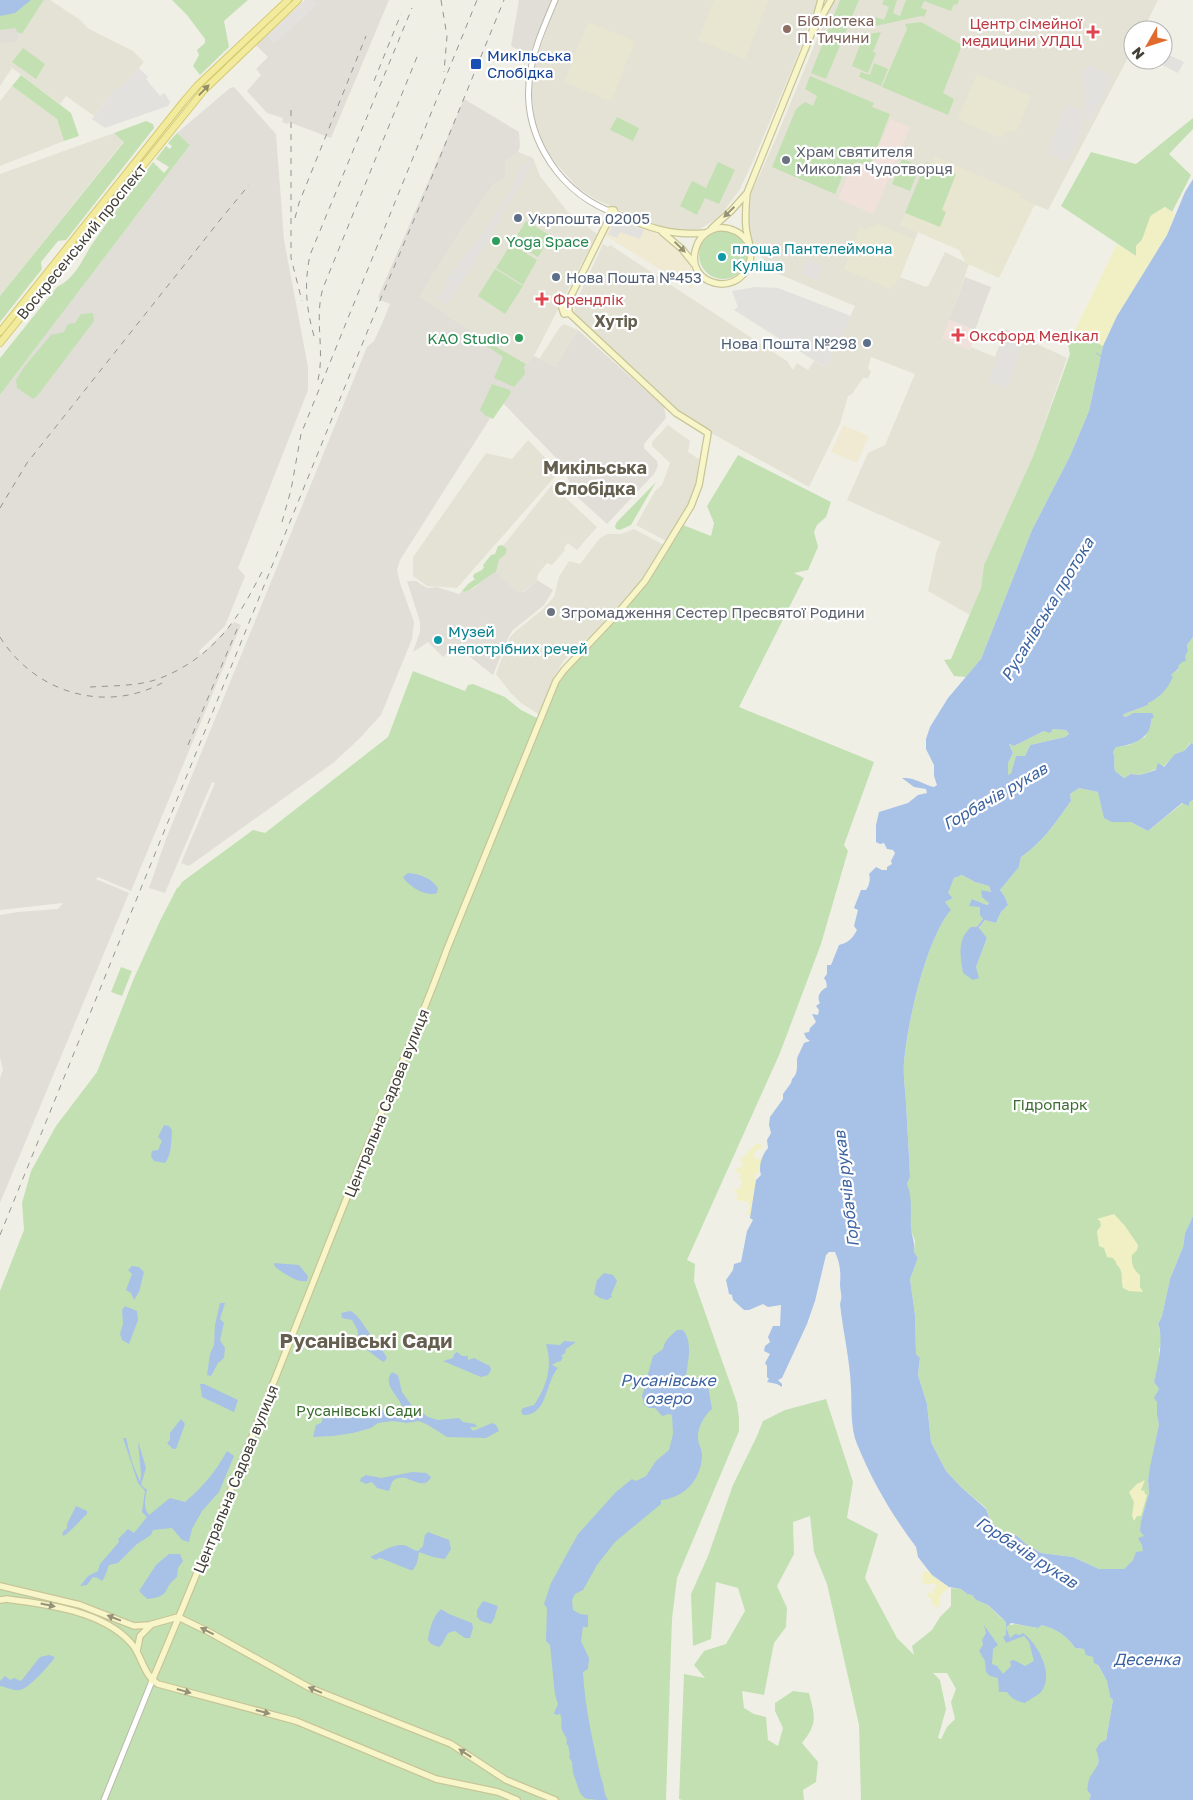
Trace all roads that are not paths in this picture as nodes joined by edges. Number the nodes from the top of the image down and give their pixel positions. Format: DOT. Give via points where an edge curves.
graph roads {
  1 [pos="288,0"];
  2 [pos="298,0"];
  3 [pos="555,0"];
  4 [pos="821,0"];
  5 [pos="830,0"];
  6 [pos="812,32"];
  7 [pos="748,193"];
  8 [pos="612,214"];
  9 [pos="660,231"];
  10 [pos="707,232"];
  11 [pos="750,243"];
  12 [pos="696,267"];
  13 [pos="0,332"];
  14 [pos="0,342"];
  15 [pos="0,1586"];
  16 [pos="0,1600"];
  17 [pos="178,1617"];
  18 [pos="152,1624"];
  19 [pos="137,1651"];
  20 [pos="152,1681"];
  21 [pos="104,1800"];
  22 [pos="517,1800"];
  23 [pos="555,1800"];
  1 -- 13 [label="main road, Воскресенський проспект" via="198,86"];
  14 -- 2 [label="main road, Воскресенський проспект, one-way" via="204,90"];
  3 -- 8 [label="street" via="531,67 528,92 533,125 541,149 564,181 588,201"];
  4 -- 6 [label="main road"];
  5 -- 6 [label="main road"];
  6 -- 7 [label="main road"];
  7 -- 10 [label="main road, one-way"];
  7 -- 11 [label="main road" via="745,220"];
  8 -- 9 [label="main road"];
  8 -- 17 [label="main road, Центральна Садова вулиця" via="567,309 676,414 708,433 699,485 645,581 556,681"];
  9 -- 10 [label="main road" via="680,235"];
  9 -- 12 [label="main road, one-way" via="682,249"];
  10 -- 11 [label="main road" via="726,228"];
  10 -- 12 [label="main road" via="694,252"];
  11 -- 12 [label="main road" via="748,267 733,282 713,283 701,276"];
  18 -- 15 [label="main road, one-way" via="134,1626 80,1605"];
  16 -- 19 [label="main road, one-way" via="42,1604 82,1614 123,1634"];
  17 -- 18 [label="main road"];
  17 -- 20 [label="main road, Центральна Садова вулиця"];
  23 -- 17 [label="main road, one-way" via="506,1780 451,1744 310,1688"];
  18 -- 19 [label="main road" via="140,1636"];
  19 -- 20 [label="main road"];
  20 -- 21 [label="street, Центральна Садова вулиця"];
  20 -- 22 [label="main road, one-way" via="296,1721 436,1779 498,1792"];
}
